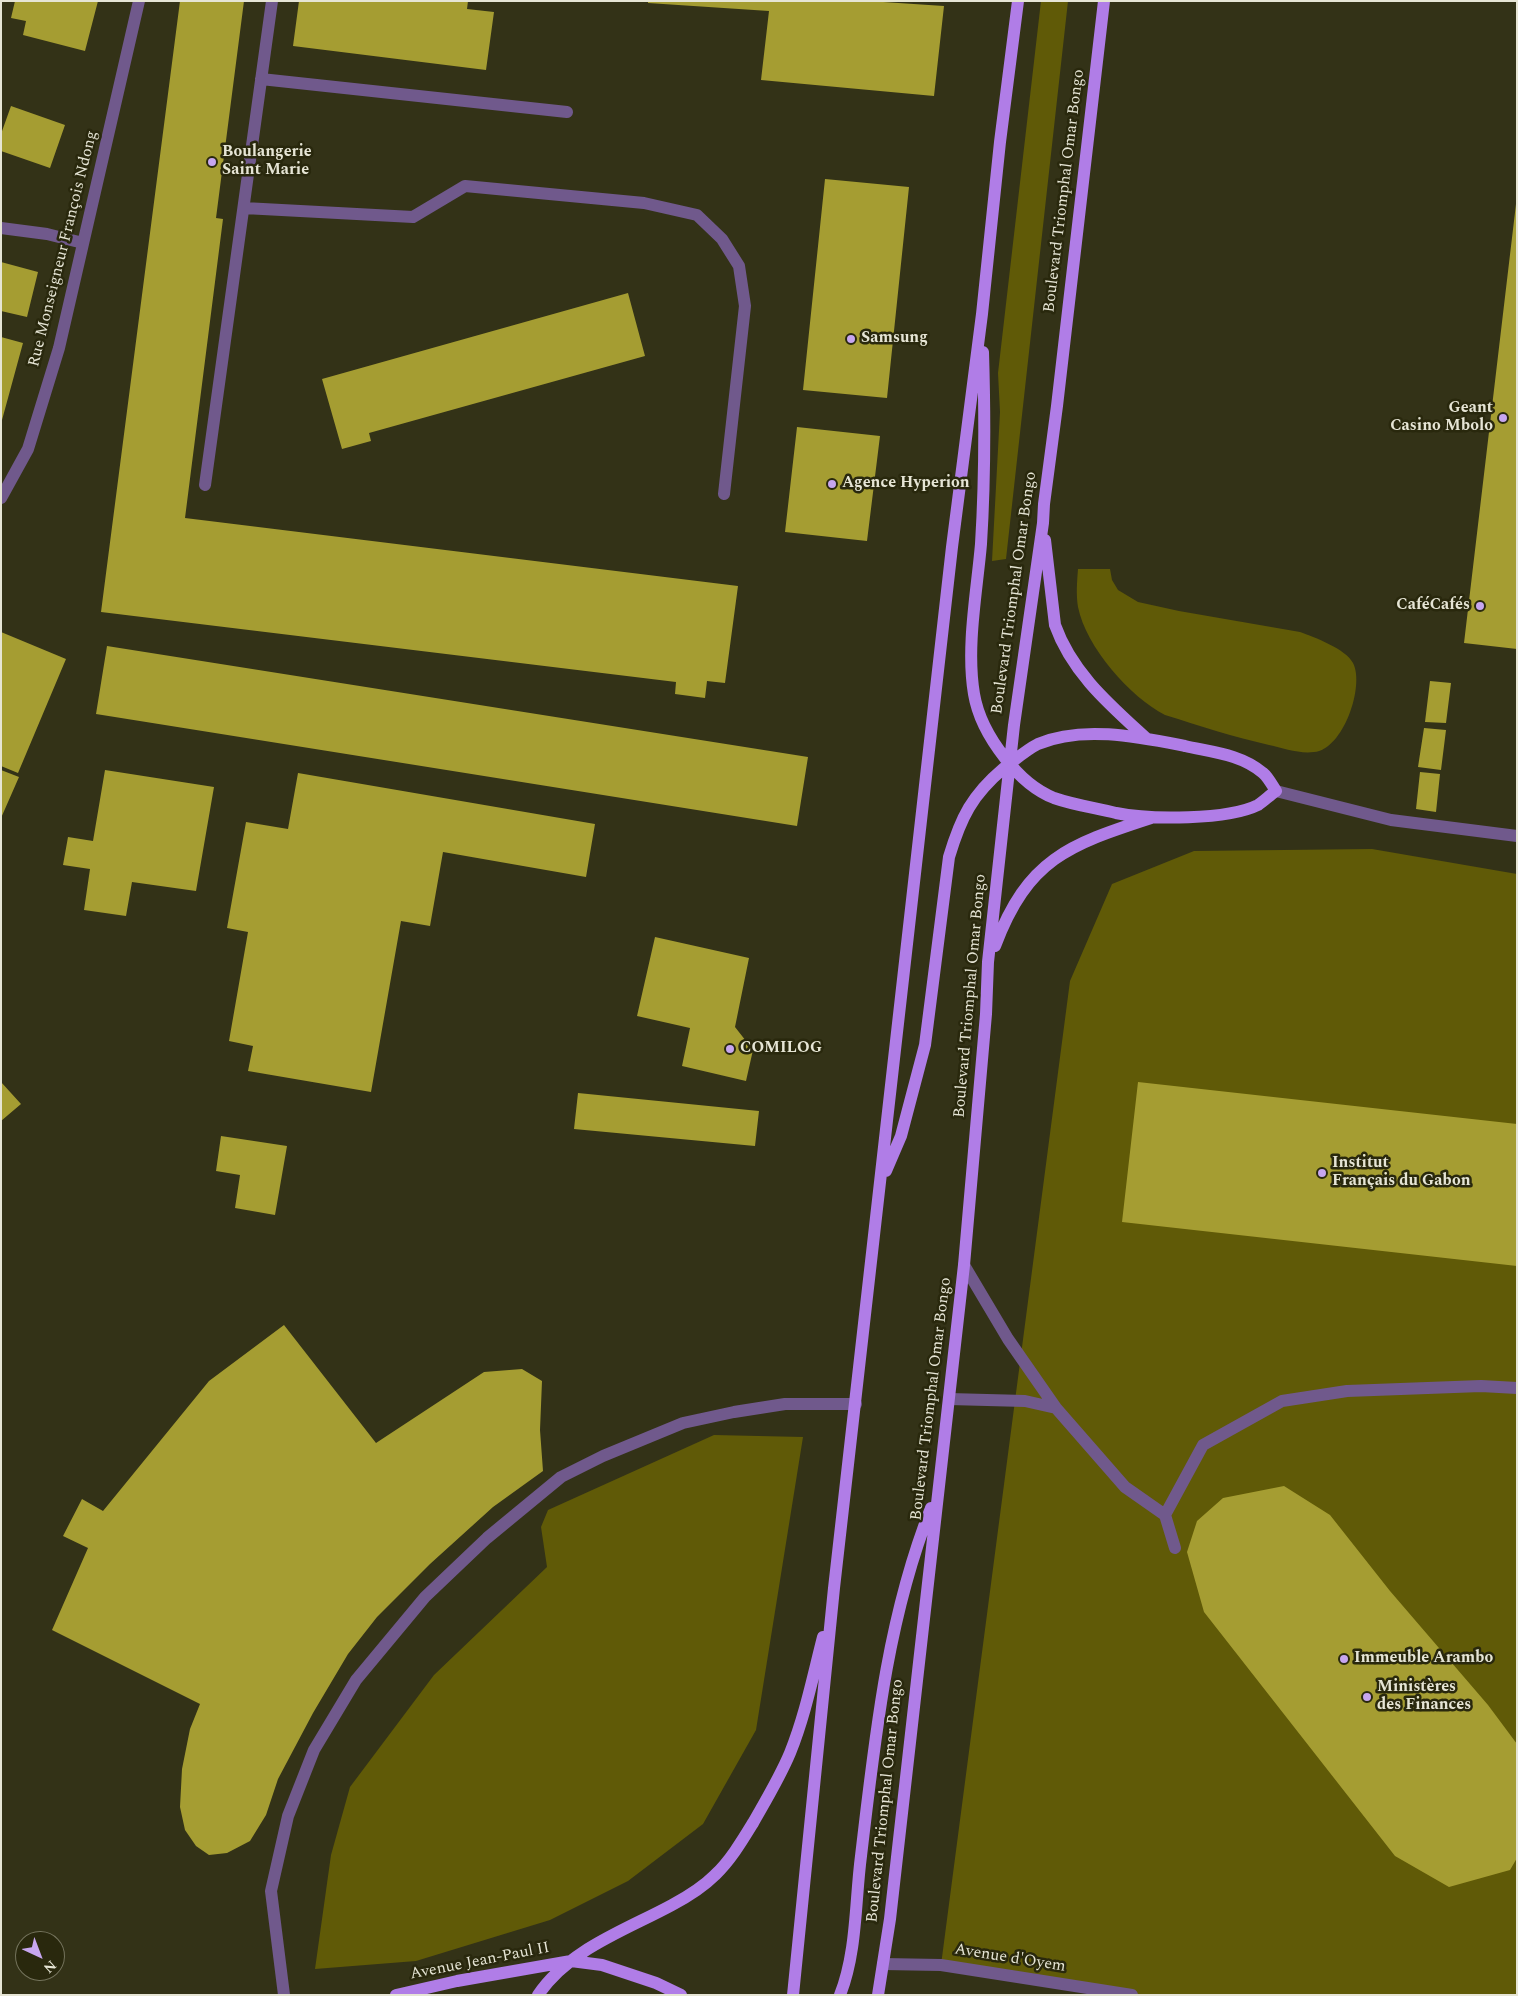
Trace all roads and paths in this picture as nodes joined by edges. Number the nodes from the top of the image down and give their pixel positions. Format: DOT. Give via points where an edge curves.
graph roads {
  1 [pos="139,1"];
  2 [pos="272,1"];
  3 [pos="1018,1"];
  4 [pos="1104,1"];
  5 [pos="261,79"];
  6 [pos="567,112"];
  7 [pos="244,208"];
  8 [pos="1,228"];
  9 [pos="83,243"];
  10 [pos="982,314"];
  11 [pos="205,485"];
  12 [pos="724,494"];
  13 [pos="1,498"];
  14 [pos="1043,523"];
  15 [pos="1146,738"];
  16 [pos="1010,764"];
  17 [pos="1276,791"];
  18 [pos="1156,816"];
  19 [pos="1517,836"];
  20 [pos="988,962"];
  21 [pos="880,1184"];
  22 [pos="964,1265"];
  23 [pos="1517,1388"];
  24 [pos="949,1399"];
  25 [pos="856,1404"];
  26 [pos="1056,1408"];
  27 [pos="937,1492"];
  28 [pos="1165,1515"];
  29 [pos="1175,1548"];
  30 [pos="834,1588"];
  31 [pos="571,1961"];
  32 [pos="883,1964"];
  33 [pos="284,1995"];
  34 [pos="396,1995"];
  35 [pos="538,1995"];
  36 [pos="681,1995"];
  37 [pos="793,1995"];
  38 [pos="840,1995"];
  39 [pos="878,1995"];
  40 [pos="1132,1995"];
  1 -- 9 [label="street, Rue Monseigneur François Ndong"];
  2 -- 5 [label="street"];
  3 -- 10 [label="main road"];
  4 -- 14 [label="main road, Boulevard Triomphal Omar Bongo"];
  5 -- 6 [label="street"];
  5 -- 7 [label="street"];
  7 -- 11 [label="street"];
  7 -- 12 [label="street" via="413,216 465,186 644,203 697,215 722,240 739,266 745,306"];
  8 -- 9 [label="street"];
  9 -- 13 [label="street, Rue Monseigneur François Ndong" via="59,348 28,450"];
  10 -- 16 [label="main road" via="984,492 973,620 974,694 992,741"];
  10 -- 21 [label="main road" via="952,547"];
  14 -- 15 [label="main road" via="1054,616 1060,639 1093,689"];
  14 -- 16 [label="main road, Boulevard Triomphal Omar Bongo"];
  15 -- 16 [label="main road" via="1109,734 1055,739 1037,744"];
  15 -- 17 [label="main road" via="1238,757 1264,773"];
  16 -- 18 [label="main road" via="1027,783 1053,797 1123,814"];
  16 -- 20 [label="main road, Boulevard Triomphal Omar Bongo"];
  16 -- 21 [label="main road" via="969,804 956,831 949,856 925,1045 900,1136"];
  17 -- 18 [label="main road" via="1258,805 1232,813 1196,817"];
  17 -- 19 [label="street" via="1391,820"];
  18 -- 20 [label="main road" via="1088,840 1066,851 1036,873 1017,898"];
  20 -- 22 [label="main road, Boulevard Triomphal Omar Bongo"];
  21 -- 25 [label="main road"];
  22 -- 24 [label="main road, Boulevard Triomphal Omar Bongo"];
  22 -- 26 [label="street"];
  23 -- 28 [label="street" via="1346,1390 1282,1401 1203,1445"];
  24 -- 26 [label="street" via="1025,1401"];
  24 -- 27 [label="main road, Boulevard Triomphal Omar Bongo"];
  25 -- 30 [label="main road"];
  25 -- 33 [label="street" via="784,1404 726,1413 683,1423 603,1456 561,1477 487,1538 425,1597 356,1680 314,1750 288,1816 271,1891"];
  26 -- 28 [label="street" via="1125,1486"];
  27 -- 32 [label="main road, Boulevard Triomphal Omar Bongo"];
  27 -- 38 [label="main road" via="910,1566 894,1626 882,1689 848,1966"];
  28 -- 29 [label="street"];
  30 -- 31 [label="main road" via="807,1701 790,1753 770,1794 731,1856 716,1875 696,1890"];
  30 -- 37 [label="main road"];
  31 -- 34 [label="main road, Avenue Jean-Paul II"];
  31 -- 35 [label="main road"];
  31 -- 36 [label="main road" via="602,1965"];
  32 -- 39 [label="main road, Boulevard Triomphal Omar Bongo"];
  32 -- 40 [label="street, Avenue d'Oyem" via="942,1965"];
}
